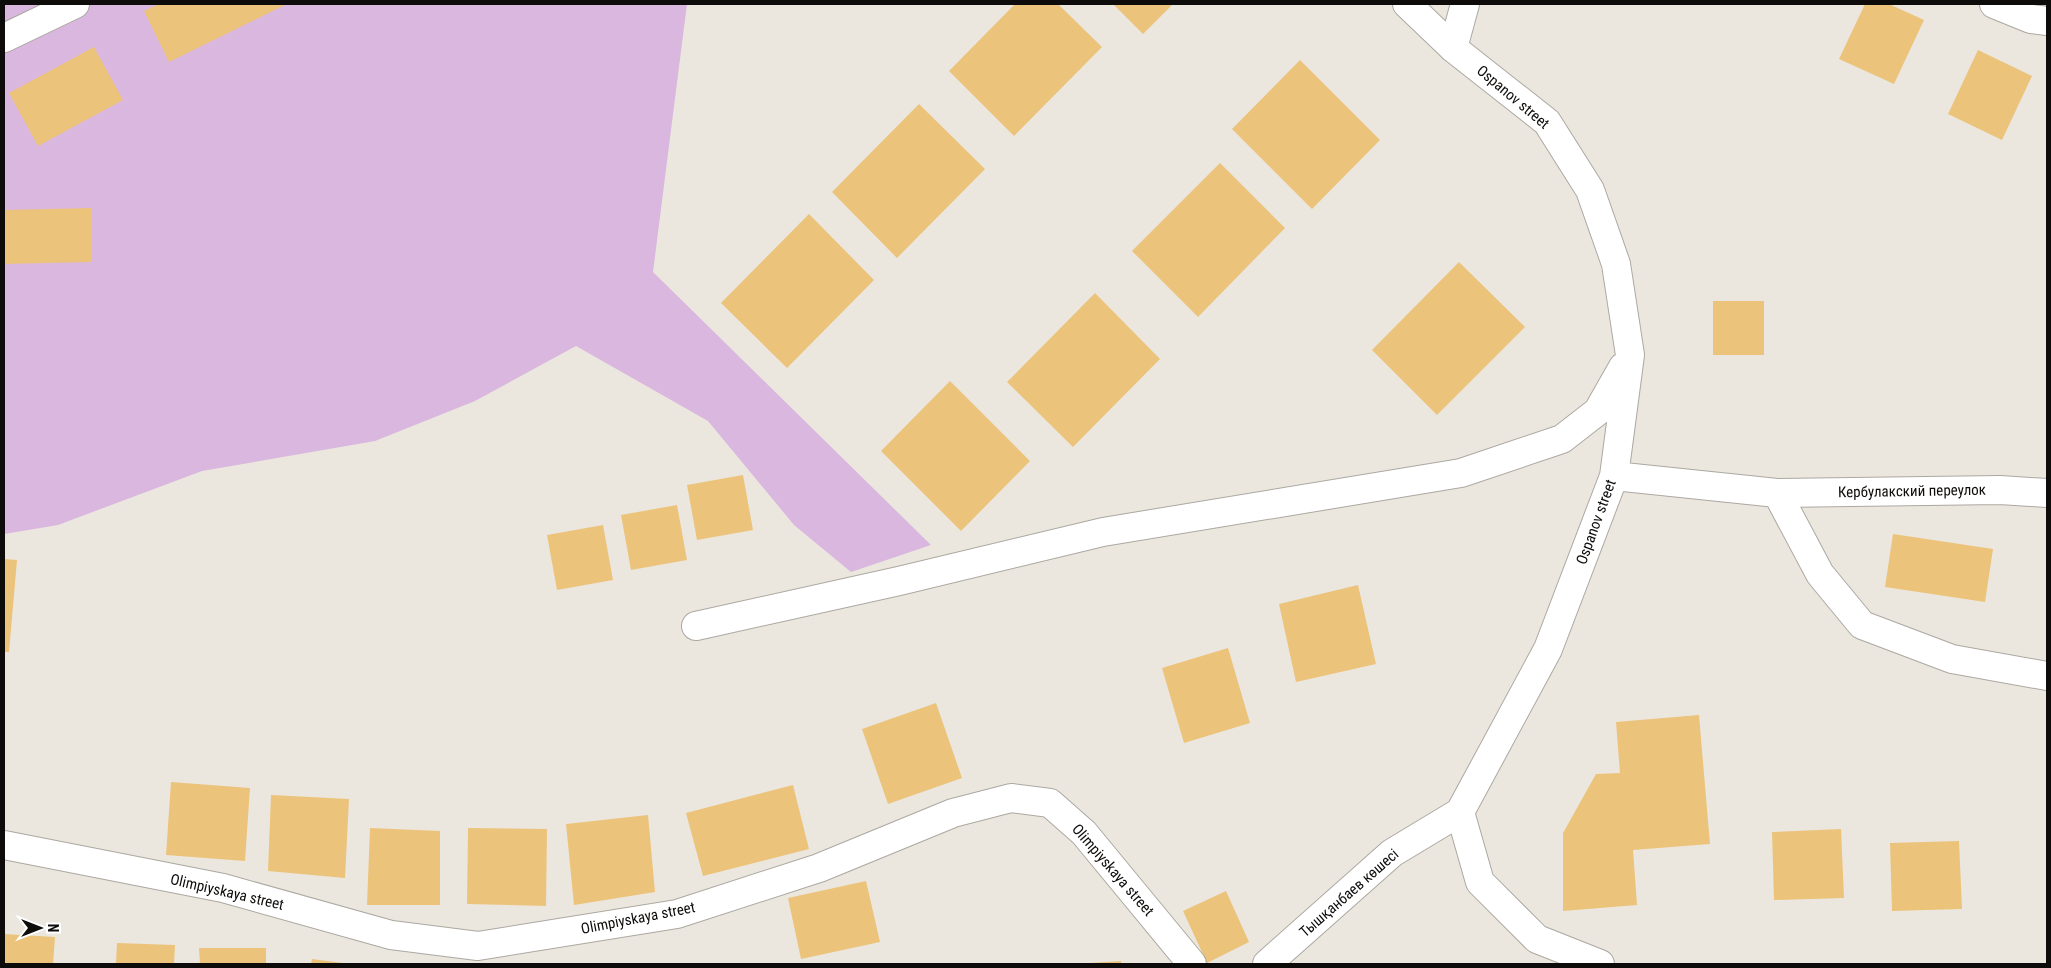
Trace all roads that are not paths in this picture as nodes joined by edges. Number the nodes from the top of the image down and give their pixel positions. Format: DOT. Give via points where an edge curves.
graph roads {
  1 [pos="75,4"];
  2 [pos="1407,4"];
  3 [pos="1465,4"];
  4 [pos="1994,4"];
  5 [pos="2047,21"];
  6 [pos="4,38"];
  7 [pos="1453,48"];
  8 [pos="1630,355"];
  9 [pos="1614,476"];
  10 [pos="1777,493"];
  11 [pos="2047,493"];
  12 [pos="696,626"];
  13 [pos="2047,676"];
  14 [pos="1460,812"];
  15 [pos="4,845"];
  16 [pos="1192,964"];
  17 [pos="1267,964"];
  18 [pos="1600,964"];
  1 -- 6 [label="street"];
  2 -- 7 [label="street"];
  3 -- 7 [label="street"];
  4 -- 5 [label="street" via="2031,19"];
  7 -- 8 [label="street, Ospanov street" via="1547,122 1590,190 1616,264"];
  8 -- 9 [label="street, Ospanov street"];
  8 -- 12 [label="street" via="1598,411 1562,439 1461,473 1103,532"];
  9 -- 10 [label="street, Кербулакский переулок"];
  9 -- 14 [label="street, Ospanov street" via="1548,648"];
  10 -- 11 [label="street, Кербулакский переулок" via="2000,490"];
  10 -- 13 [label="street" via="1820,574 1862,625 1952,659"];
  14 -- 17 [label="street, Тышқанбаев көшесі" via="1392,853"];
  14 -- 18 [label="street" via="1480,882 1537,939"];
  15 -- 16 [label="street, Olimpiyskaya street" via="223,888 391,935 478,946 677,914 819,868 953,813 1011,798 1050,802 1084,833"];
}
